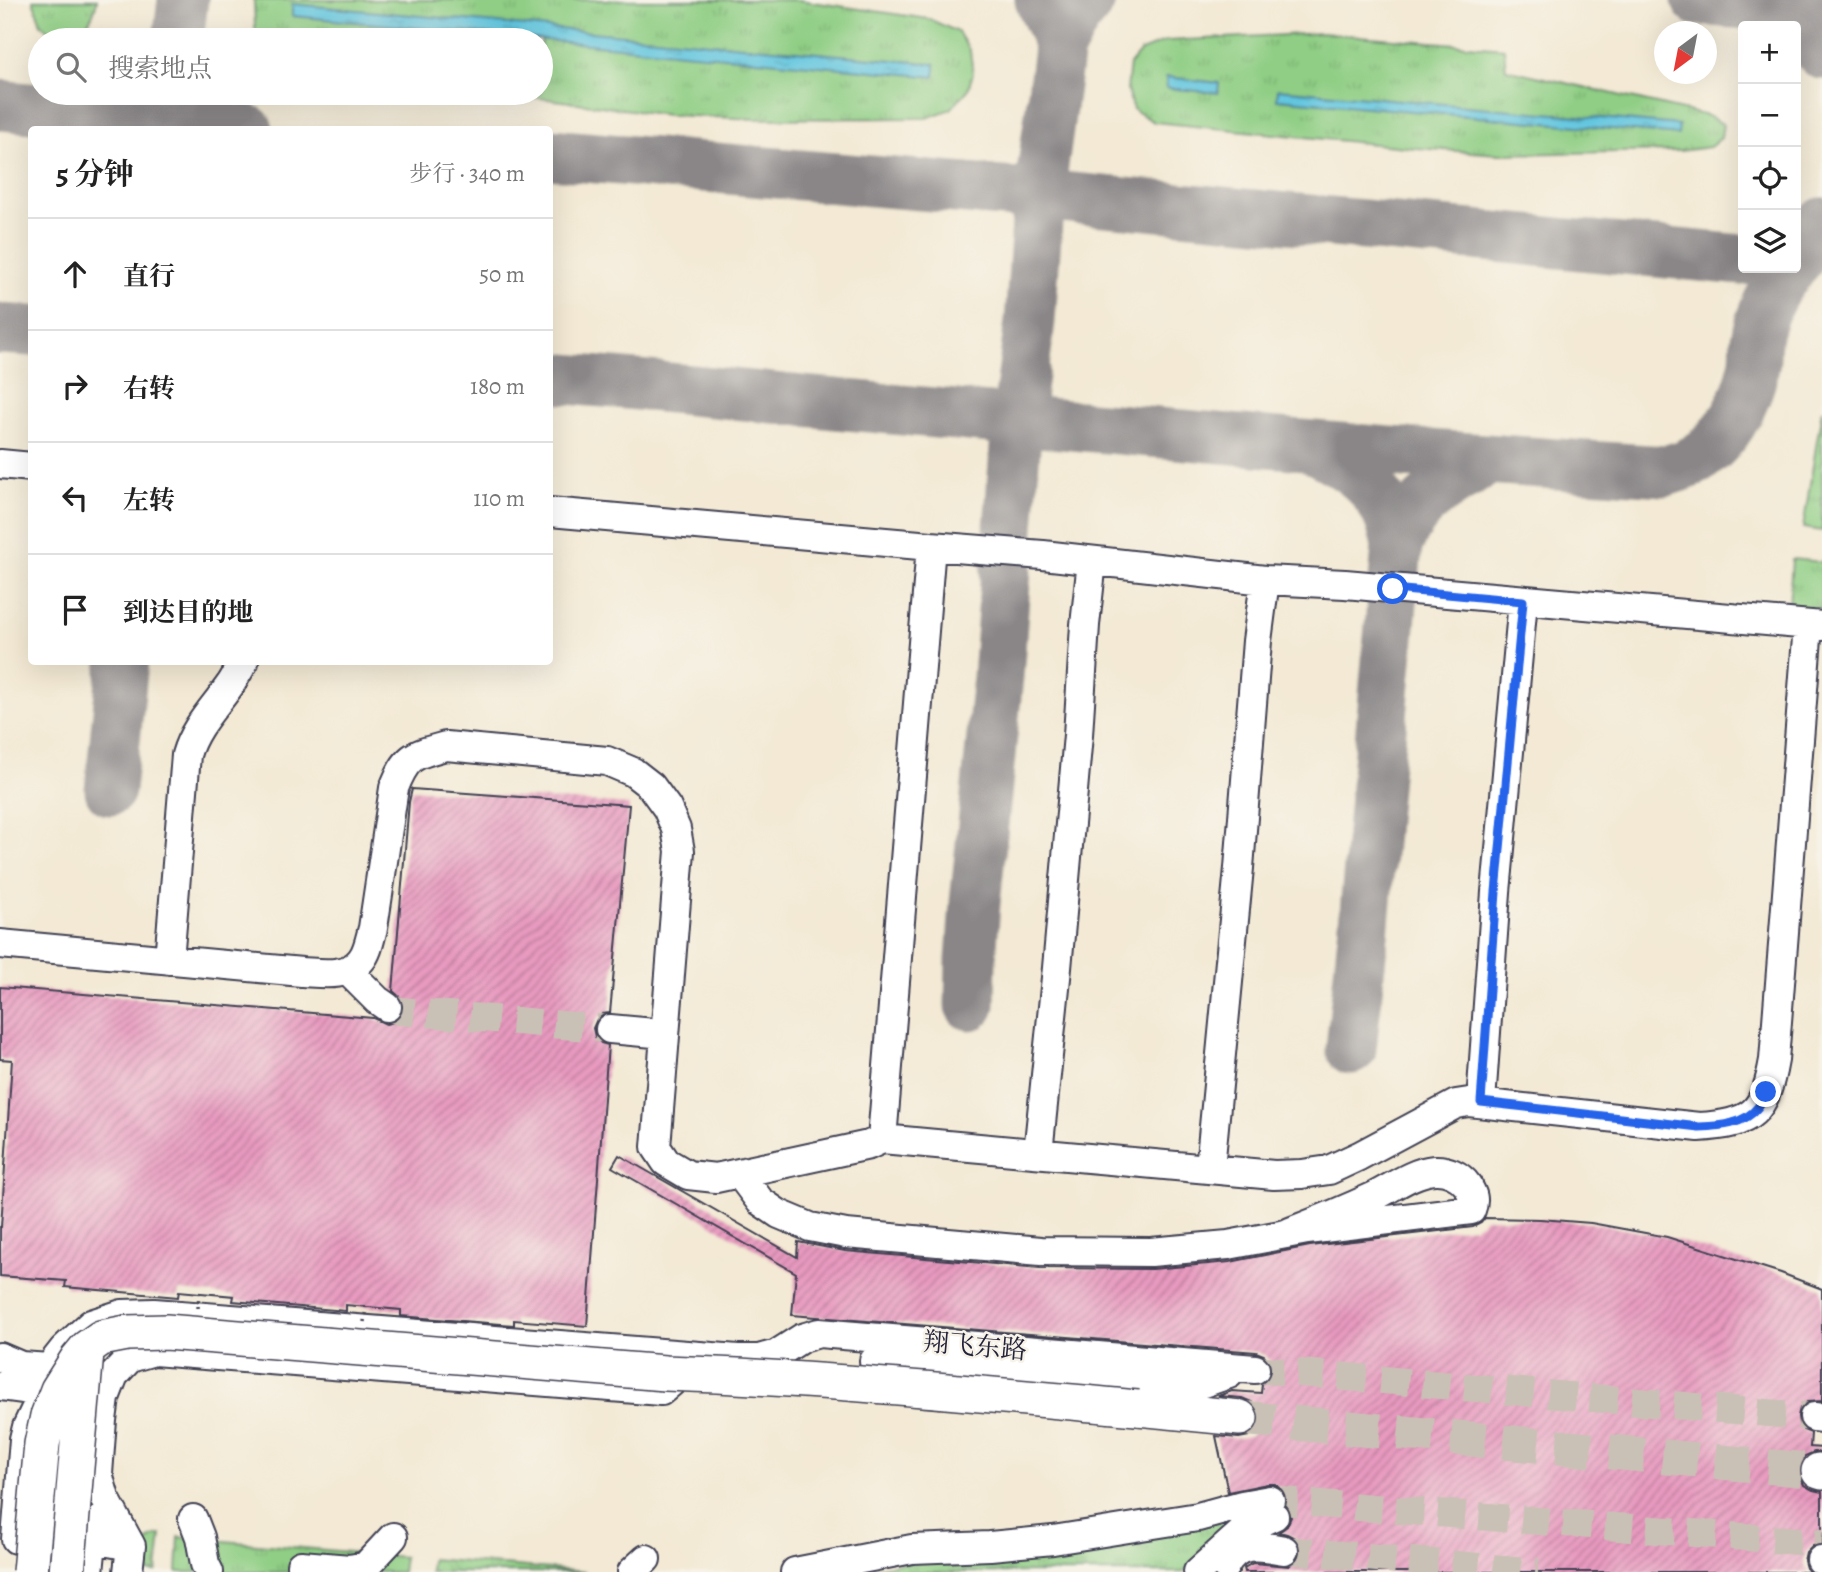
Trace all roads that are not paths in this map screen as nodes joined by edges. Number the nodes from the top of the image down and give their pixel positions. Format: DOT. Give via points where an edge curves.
graph roads {
  1 [pos="0,464"];
  2 [pos="28,467"];
  3 [pos="553,512"];
  4 [pos="931,546"];
  5 [pos="1092,561"];
  6 [pos="1265,580"];
  7 [pos="1523,601"];
  8 [pos="1815,626"];
  9 [pos="242,665"];
  10 [pos="0,944"];
  11 [pos="169,960"];
  12 [pos="348,971"];
  13 [pos="387,1007"];
  14 [pos="610,1029"];
  15 [pos="665,1034"];
  16 [pos="1481,1102"];
  17 [pos="882,1139"];
  18 [pos="1038,1153"];
  19 [pos="1210,1168"];
  20 [pos="739,1173"];
  21 [pos="1290,1232"];
  22 [pos="86,1348"];
  23 [pos="702,1355"];
  24 [pos="0,1357"];
  25 [pos="874,1361"];
  26 [pos="46,1379"];
  27 [pos="0,1386"];
  28 [pos="1240,1418"];
  29 [pos="98,1474"];
  30 [pos="192,1519"];
  31 [pos="17,1530"];
  32 [pos="48,1533"];
  33 [pos="393,1537"];
  34 [pos="115,1549"];
  35 [pos="1283,1562"];
  36 [pos="301,1565"];
  37 [pos="356,1570"];
  38 [pos="13,1572"];
  39 [pos="30,1572"];
  40 [pos="45,1572"];
  41 [pos="67,1572"];
  42 [pos="89,1572"];
  43 [pos="108,1572"];
  44 [pos="209,1572"];
  45 [pos="795,1572"];
  46 [pos="1198,1572"];
  47 [pos="1222,1572"];
  1 -- 2 [label="street"];
  3 -- 4 [label="street"];
  4 -- 5 [label="street"];
  4 -- 17 [label="street"];
  5 -- 6 [label="street"];
  5 -- 18 [label="street"];
  6 -- 7 [label="street"];
  6 -- 19 [label="street"];
  7 -- 8 [label="street"];
  7 -- 16 [label="street"];
  8 -- 16 [label="street" via="1774,1060 1758,1108 1744,1120 1699,1127"];
  9 -- 11 [label="street" via="200,723 186,755"];
  10 -- 11 [label="street"];
  11 -- 12 [label="street" via="327,974"];
  12 -- 13 [label="street"];
  12 -- 15 [label="street" via="361,961 370,938 394,788 410,758 446,746 607,761 651,786 676,829 680,851"];
  14 -- 15 [label="street"];
  15 -- 20 [label="street" via="656,1147 666,1162 688,1175 716,1178"];
  16 -- 19 [label="street" via="1456,1104 1329,1170 1275,1175"];
  17 -- 18 [label="street"];
  17 -- 20 [label="street"];
  18 -- 19 [label="street"];
  20 -- 21 [label="street" via="760,1201 779,1214 810,1227 846,1234 1041,1251 1151,1252 1228,1245"];
  21 -- 21 [label="street" via="1471,1210 1473,1194 1452,1172 1434,1170"];
  22 -- 28 [label="main road, bridge" via="100,1338 166,1332 911,1388"];
  22 -- 39 [label="main road, bridge" via="58,1390 48,1416 41,1444"];
  22 -- 41 [label="main road, bridge"];
  23 -- 25 [label="street, 翔飞东路" via="759,1359 819,1333 1250,1369 1203,1383 1172,1386"];
  23 -- 26 [label="street, 翔飞东路" via="122,1314 91,1324 64,1349"];
  23 -- 29 [label="street" via="661,1391 154,1351 130,1358 114,1375 105,1398"];
  24 -- 26 [label="street"];
  26 -- 27 [label="street" via="22,1389"];
  26 -- 31 [label="street, 翔飞东路" via="24,1439"];
  26 -- 32 [label="street" via="45,1402 56,1433"];
  29 -- 34 [label="street"];
  29 -- 34 [label="street" via="113,1513"];
  30 -- 44 [label="street"];
  31 -- 32 [label="street"];
  31 -- 38 [label="street, 翔飞东路"];
  32 -- 34 [label="street"];
  32 -- 40 [label="street"];
  33 -- 37 [label="street" via="366,1566"];
  34 -- 42 [label="street"];
  34 -- 43 [label="street"];
  35 -- 47 [label="street" via="1257,1546 1244,1548 1230,1557"];
  36 -- 37 [label="street"];
  45 -- 46 [label="street" via="912,1549 1054,1540 1198,1517 1242,1505 1272,1508"];
}
